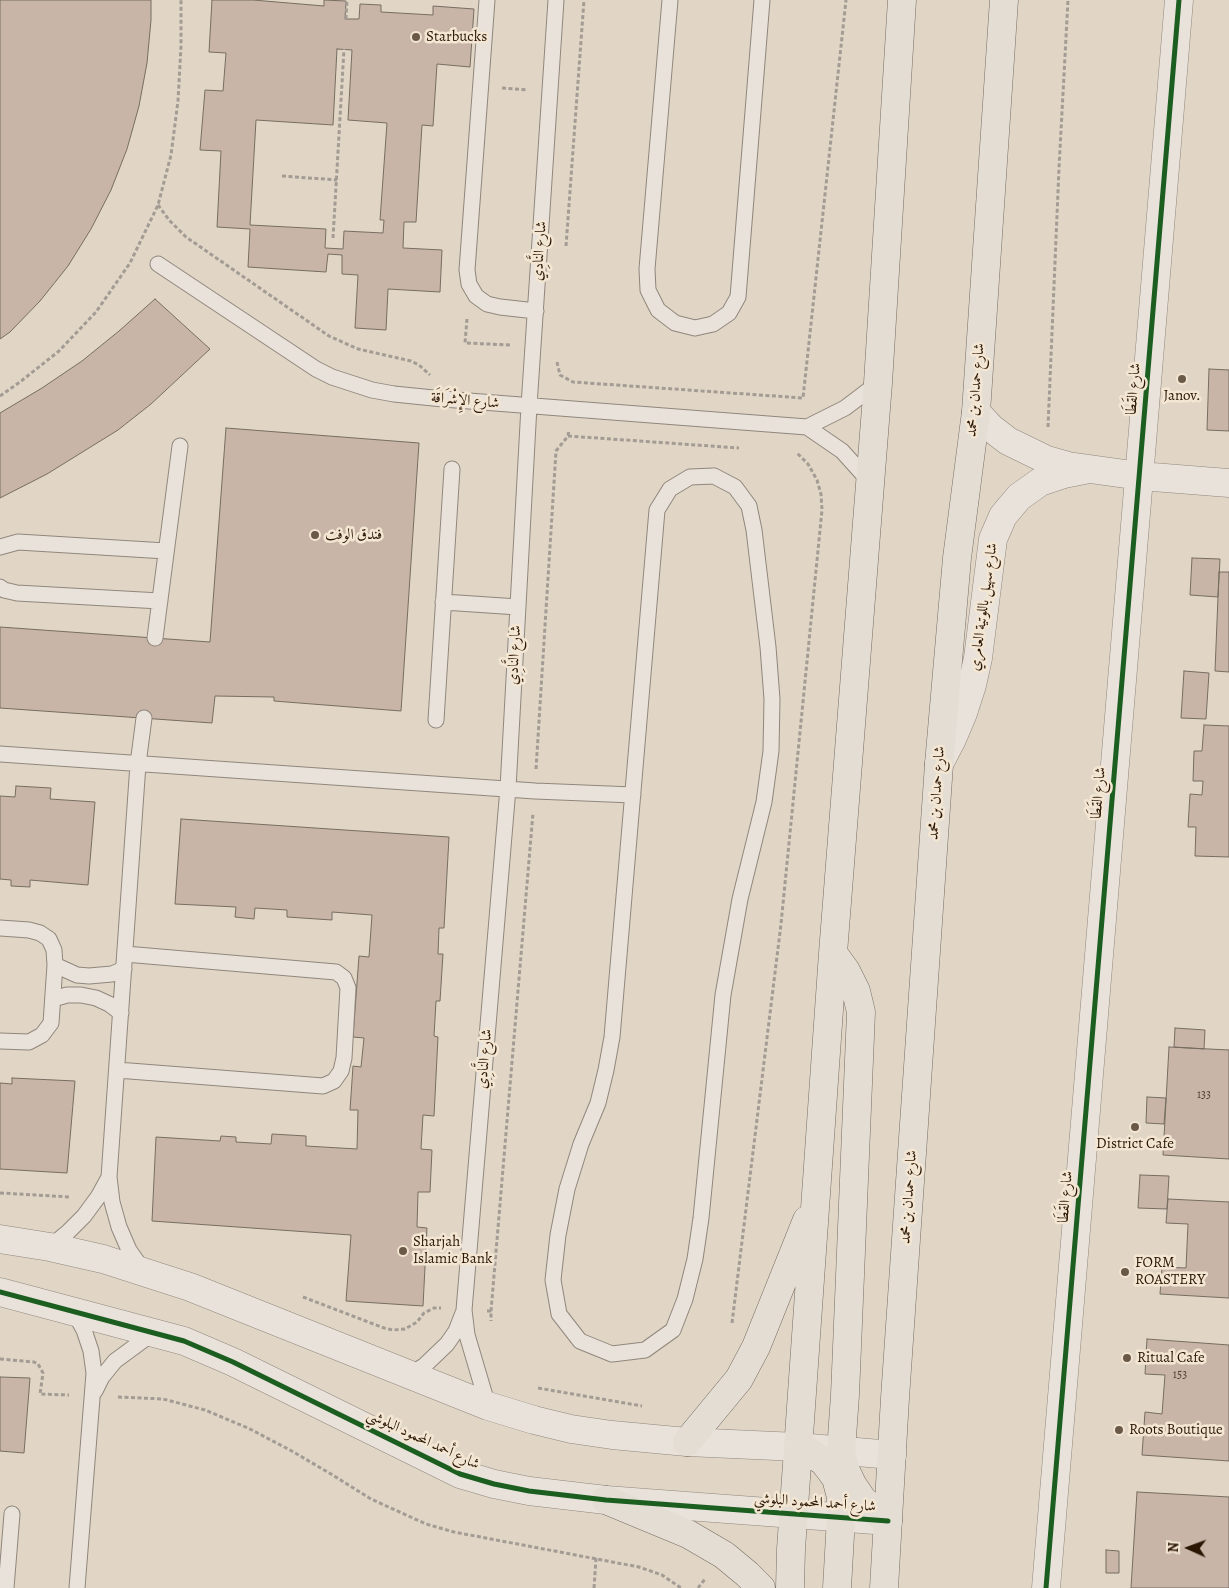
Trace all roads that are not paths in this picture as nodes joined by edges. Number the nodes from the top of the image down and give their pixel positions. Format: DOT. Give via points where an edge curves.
graph roads {
  1 [pos="487,0"];
  2 [pos="556,0"];
  3 [pos="670,0"];
  4 [pos="762,0"];
  5 [pos="902,0"];
  6 [pos="1004,0"];
  7 [pos="1179,0"];
  8 [pos="158,264"];
  9 [pos="536,311"];
  10 [pos="878,383"];
  11 [pos="529,406"];
  12 [pos="976,412"];
  13 [pos="807,427"];
  14 [pos="180,446"];
  15 [pos="452,469"];
  16 [pos="1090,469"];
  17 [pos="1140,476"];
  18 [pos="870,482"];
  19 [pos="1229,483"];
  20 [pos="0,547"];
  21 [pos="166,551"];
  22 [pos="0,587"];
  23 [pos="160,601"];
  24 [pos="443,602"];
  25 [pos="518,607"];
  26 [pos="155,638"];
  27 [pos="144,718"];
  28 [pos="436,720"];
  29 [pos="0,754"];
  30 [pos="138,764"];
  31 [pos="939,764"];
  32 [pos="508,788"];
  33 [pos="633,795"];
  34 [pos="0,928"];
  35 [pos="833,953"];
  36 [pos="125,954"];
  37 [pos="55,964"];
  38 [pos="124,969"];
  39 [pos="53,999"];
  40 [pos="121,1013"];
  41 [pos="0,1041"];
  42 [pos="117,1070"];
  43 [pos="109,1177"];
  44 [pos="817,1193"];
  45 [pos="0,1239"];
  46 [pos="50,1247"];
  47 [pos="143,1271"];
  48 [pos="0,1292"];
  49 [pos="464,1310"];
  50 [pos="73,1311"];
  51 [pos="153,1333"];
  52 [pos="410,1374"];
  53 [pos="92,1396"];
  54 [pos="488,1406"];
  55 [pos="687,1442"];
  56 [pos="798,1447"];
  57 [pos="841,1451"];
  58 [pos="892,1455"];
  59 [pos="606,1500"];
  60 [pos="12,1514"];
  61 [pos="794,1514"];
  62 [pos="841,1518"];
  63 [pos="888,1521"];
  64 [pos="6,1588"];
  65 [pos="77,1588"];
  66 [pos="760,1588"];
  67 [pos="790,1588"];
  68 [pos="837,1588"];
  69 [pos="884,1588"];
  70 [pos="1046,1588"];
  1 -- 9 [label="lane" via="468,284 487,304"];
  2 -- 9 [label="lane, شارع النَّادِي"];
  3 -- 4 [label="lane" via="647,269 648,290 658,310 675,323 695,328 713,324 729,313 738,297"];
  5 -- 10 [label="main road"];
  6 -- 12 [label="main road, شارع حمدان بن محمد"];
  7 -- 17 [label="street, شارع القَطَا"];
  8 -- 11 [label="lane, شارع الإِشْرَاقَة" via="332,377 394,394"];
  9 -- 11 [label="lane, شارع النَّادِي"];
  10 -- 13 [label="lane" via="845,408"];
  10 -- 18 [label="main road"];
  11 -- 13 [label="lane, شارع الإِشْرَاقَة"];
  11 -- 25 [label="lane, شارع النَّادِي"];
  12 -- 16 [label="street, شارع سهيل باللوتية العامري" via="1008,441 1047,460"];
  12 -- 31 [label="main road, شارع حمدان بن محمد" via="957,558"];
  13 -- 18 [label="lane" via="842,451"];
  14 -- 21 [label="lane"];
  15 -- 24 [label="lane"];
  16 -- 17 [label="street, شارع سهيل باللوتية العامري"];
  16 -- 31 [label="street, شارع سهيل باللوتية العامري" via="1040,482 1019,497 1003,516 992,539 972,686 964,713"];
  17 -- 19 [label="street, شارع سهيل باللوتية العامري"];
  17 -- 70 [label="street, شارع القَطَا"];
  18 -- 35 [label="main road"];
  20 -- 21 [label="lane" via="18,542"];
  21 -- 23 [label="lane"];
  22 -- 23 [label="lane" via="17,593"];
  23 -- 26 [label="lane"];
  24 -- 25 [label="lane"];
  24 -- 28 [label="lane"];
  25 -- 32 [label="lane, شارع النَّادِي"];
  27 -- 30 [label="lane"];
  29 -- 30 [label="lane"];
  30 -- 32 [label="lane"];
  30 -- 36 [label="lane"];
  31 -- 58 [label="main road, شارع حمدان بن محمد"];
  32 -- 33 [label="lane"];
  32 -- 49 [label="lane, شارع النَّادِي"];
  33 -- 33 [label="lane" via="612,1037 598,1103 580,1144 567,1189 553,1280 559,1314 580,1341 612,1354 645,1350 673,1330 686,1298 701,1218 723,995 740,899 764,802 770,759 772,699 768,647 750,506 735,487 714,476 690,477 670,489 657,510"];
  34 -- 37 [label="lane" via="40,933 54,950"];
  35 -- 44 [label="main road"];
  35 -- 57 [label="main road" via="856,991 861,1012"];
  36 -- 38 [label="lane"];
  36 -- 42 [label="lane" via="336,972 344,978 348,988 346,1041 341,1071 334,1081 322,1086"];
  37 -- 38 [label="lane" via="77,975 89,976"];
  37 -- 39 [label="lane"];
  38 -- 40 [label="lane"];
  39 -- 40 [label="lane" via="82,995 102,1001"];
  39 -- 41 [label="lane" via="51,1023 42,1035 29,1042"];
  40 -- 42 [label="lane"];
  42 -- 43 [label="lane"];
  43 -- 46 [label="lane" via="84,1216"];
  43 -- 47 [label="lane" via="119,1227"];
  44 -- 55 [label="main road" via="756,1347 739,1379"];
  44 -- 56 [label="main road"];
  45 -- 46 [label="street"];
  46 -- 47 [label="street" via="103,1258"];
  47 -- 52 [label="street"];
  48 -- 50 [label="street, شارع أحمد المحمود البلوشي"];
  49 -- 52 [label="lane, شارع النَّادِي" via="447,1344 424,1366"];
  49 -- 54 [label="lane, شارع النَّادِي" via="466,1335"];
  50 -- 51 [label="street, شارع أحمد المحمود البلوشي"];
  50 -- 53 [label="lane" via="92,1351"];
  51 -- 53 [label="lane" via="115,1361 102,1376"];
  51 -- 59 [label="street, شارع أحمد المحمود البلوشي" via="233,1362 460,1474 529,1491"];
  52 -- 54 [label="street"];
  53 -- 65 [label="lane"];
  54 -- 55 [label="street" via="571,1428"];
  55 -- 56 [label="street"];
  56 -- 57 [label="street"];
  56 -- 61 [label="main road"];
  56 -- 62 [label="main road" via="824,1462 836,1478"];
  57 -- 58 [label="street"];
  57 -- 63 [label="main road" via="845,1468 862,1499"];
  58 -- 63 [label="main road, شارع حمدان بن محمد"];
  59 -- 61 [label="street, شارع أحمد المحمود البلوشي"];
  59 -- 66 [label="main road" via="710,1546 736,1564"];
  60 -- 64 [label="lane"];
  61 -- 62 [label="street, شارع أحمد المحمود البلوشي"];
  61 -- 67 [label="main road"];
  62 -- 63 [label="street, شارع أحمد المحمود البلوشي"];
  62 -- 68 [label="main road"];
  63 -- 69 [label="main road, شارع حمدان بن محمد"];
}
